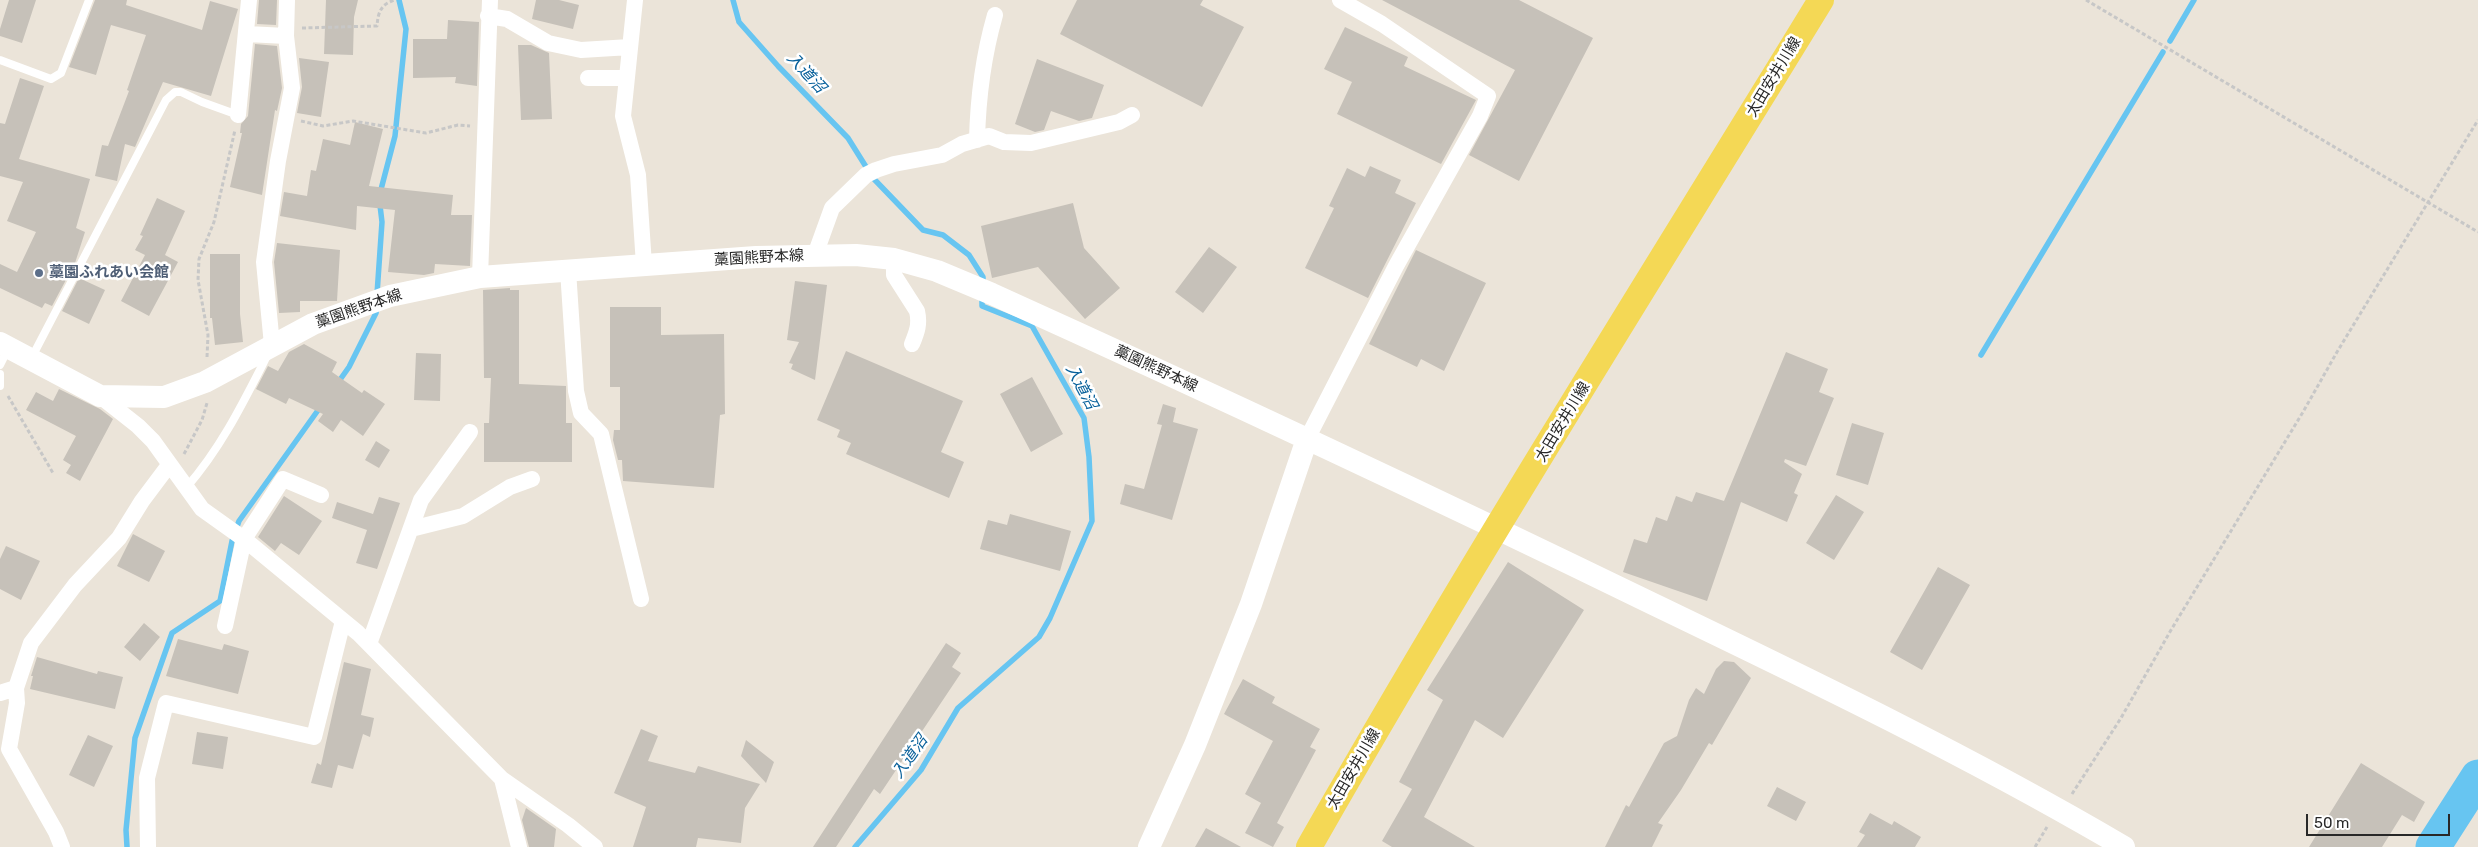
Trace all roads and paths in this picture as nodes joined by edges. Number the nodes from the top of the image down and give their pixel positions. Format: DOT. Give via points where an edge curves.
graph roads {
  1 [pos="89,0"];
  2 [pos="249,0"];
  3 [pos="287,0"];
  4 [pos="395,0"];
  5 [pos="490,0"];
  6 [pos="635,0"];
  7 [pos="1340,0"];
  8 [pos="1821,0"];
  9 [pos="2086,0"];
  10 [pos="995,15"];
  11 [pos="488,16"];
  12 [pos="286,32"];
  13 [pos="247,34"];
  14 [pos="630,47"];
  15 [pos="0,60"];
  16 [pos="588,78"];
  17 [pos="627,78"];
  18 [pos="238,115"];
  19 [pos="1132,115"];
  20 [pos="286,118"];
  21 [pos="2478,120"];
  22 [pos="487,128"];
  23 [pos="977,140"];
  24 [pos="2427,203"];
  25 [pos="2478,232"];
  26 [pos="815,255"];
  27 [pos="894,259"];
  28 [pos="644,265"];
  29 [pos="568,270"];
  30 [pos="480,277"];
  31 [pos="912,344"];
  32 [pos="272,346"];
  33 [pos="3,352"];
  34 [pos="31,361"];
  35 [pos="0,374"];
  36 [pos="205,382"];
  37 [pos="1,386"];
  38 [pos="100,396"];
  39 [pos="470,432"];
  40 [pos="1307,439"];
  41 [pos="169,465"];
  42 [pos="53,474"];
  43 [pos="532,479"];
  44 [pos="186,488"];
  45 [pos="321,495"];
  46 [pos="1498,528"];
  47 [pos="411,529"];
  48 [pos="244,539"];
  49 [pos="641,599"];
  50 [pos="343,621"];
  51 [pos="225,626"];
  52 [pos="369,644"];
  53 [pos="16,688"];
  54 [pos="0,693"];
  55 [pos="502,779"];
  56 [pos="2058,808"];
  57 [pos="62,847"];
  58 [pos="148,847"];
  59 [pos="519,847"];
  60 [pos="596,847"];
  61 [pos="1149,847"];
  62 [pos="1309,847"];
  63 [pos="2035,847"];
  64 [pos="2124,847"];
  1 -- 15 [label="lane" via="61,73 51,79"];
  2 -- 13 [label="street"];
  3 -- 12 [label="street"];
  4 -- 12 [label="path" via="386,3 378,13 377,26"];
  5 -- 11 [label="street"];
  6 -- 14 [label="street"];
  7 -- 40 [label="street" via="1382,24 1488,96"];
  8 -- 46 [label="main road, 太田安井川線"];
  9 -- 24 [label="path"];
  10 -- 23 [label="street" via="980,83"];
  11 -- 14 [label="street" via="507,18 548,43 581,50"];
  11 -- 22 [label="street"];
  12 -- 13 [label="street"];
  12 -- 20 [label="street" via="292,88"];
  13 -- 18 [label="street"];
  14 -- 17 [label="street"];
  16 -- 17 [label="street"];
  17 -- 28 [label="street" via="623,116 638,175"];
  18 -- 34 [label="lane" via="182,92 175,92 166,100"];
  18 -- 36 [label="path" via="214,222 199,259 198,280 208,335"];
  19 -- 23 [label="street" via="1119,122 1032,143 1004,142 989,136"];
  20 -- 22 [label="path" via="323,126 353,121 426,133 458,125"];
  20 -- 32 [label="street" via="264,262"];
  21 -- 24 [label="path"];
  22 -- 30 [label="street"];
  23 -- 26 [label="street" via="942,155 871,173 832,208"];
  24 -- 25 [label="path"];
  24 -- 56 [label="path" via="2120,718 2076,789"];
  26 -- 27 [label="main road, 藁園熊野本線"];
  26 -- 28 [label="main road, 藁園熊野本線"];
  27 -- 31 [label="street" via="894,275 918,318 919,326"];
  27 -- 40 [label="main road, 藁園熊野本線" via="937,271 984,290"];
  28 -- 29 [label="main road, 藁園熊野本線"];
  29 -- 30 [label="main road, 藁園熊野本線"];
  29 -- 49 [label="street" via="576,391 581,412 601,434"];
  30 -- 32 [label="main road, 藁園熊野本線" via="390,296 313,324"];
  32 -- 36 [label="main road, 藁園熊野本線"];
  32 -- 44 [label="lane" via="230,428"];
  33 -- 34 [label="main road, 藁園熊野本線"];
  34 -- 38 [label="main road, 藁園熊野本線"];
  35 -- 37 [label="lane"];
  36 -- 38 [label="main road, 藁園熊野本線" via="164,397"];
  36 -- 41 [label="path" via="209,398 202,420 183,455"];
  37 -- 42 [label="path"];
  38 -- 41 [label="street" via="138,426"];
  39 -- 47 [label="street" via="422,500"];
  40 -- 46 [label="main road, 藁園熊野本線"];
  40 -- 61 [label="main road" via="1251,604 1195,745"];
  41 -- 44 [label="street"];
  41 -- 53 [label="street" via="119,538 75,585 31,644"];
  43 -- 47 [label="street" via="510,487 463,516"];
  44 -- 48 [label="street" via="202,509"];
  45 -- 48 [label="street" via="283,479"];
  46 -- 56 [label="main road, 藁園熊野本線" via="1781,666"];
  46 -- 62 [label="main road, 太田安井川線"];
  47 -- 52 [label="street"];
  48 -- 50 [label="street"];
  48 -- 51 [label="street"];
  50 -- 52 [label="street"];
  50 -- 58 [label="street" via="314,737 166,703 147,778"];
  52 -- 55 [label="street"];
  53 -- 54 [label="street"];
  53 -- 57 [label="street" via="17,703 9,749"];
  55 -- 59 [label="street"];
  55 -- 60 [label="street"];
  56 -- 63 [label="path"];
  56 -- 64 [label="main road, 藁園熊野本線"];
}
